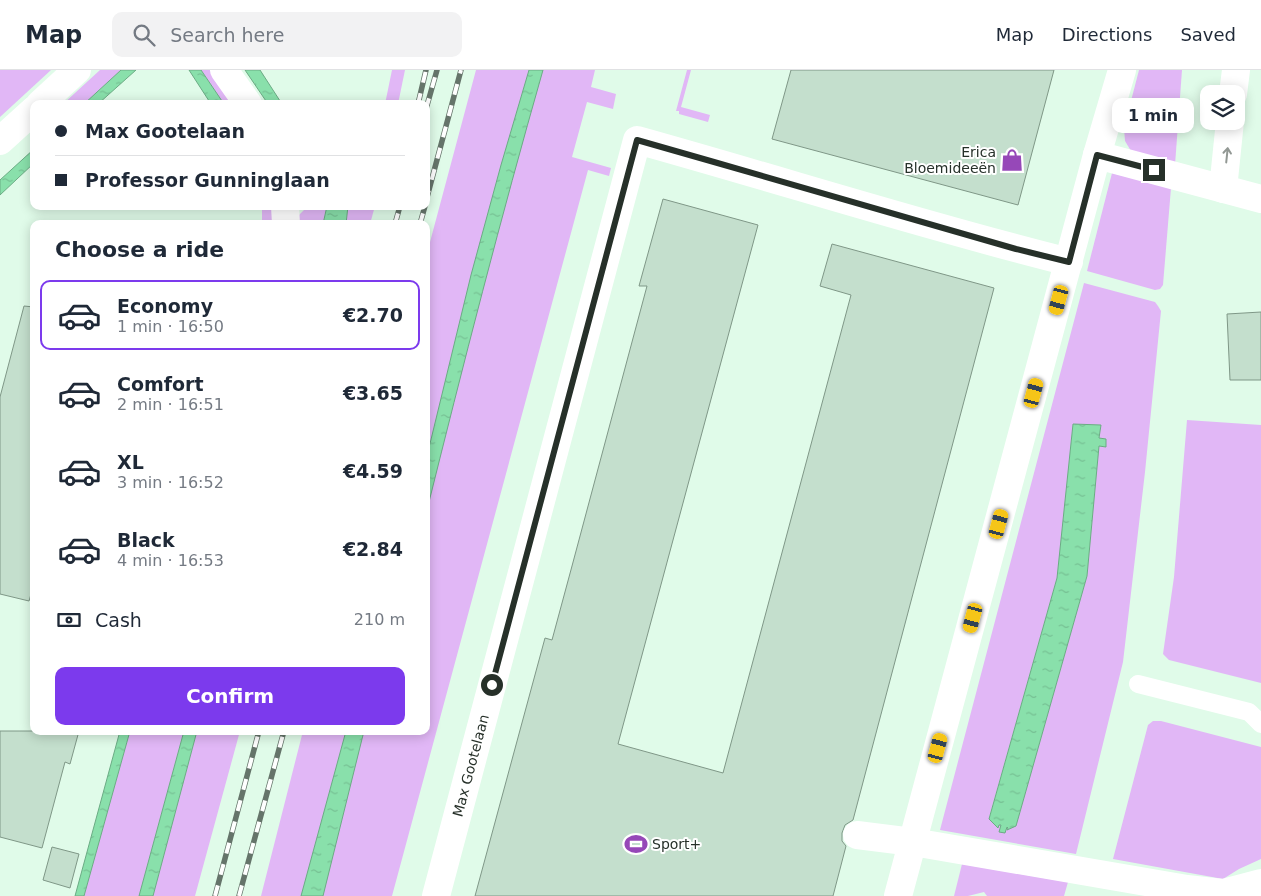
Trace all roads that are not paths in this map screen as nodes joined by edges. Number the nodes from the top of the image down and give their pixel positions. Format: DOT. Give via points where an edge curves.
graph roads {
  1 [pos="77,70"];
  2 [pos="224,70"];
  3 [pos="1122,70"];
  4 [pos="1236,70"];
  5 [pos="1234,85"];
  6 [pos="44,100"];
  7 [pos="245,100"];
  8 [pos="30,114"];
  9 [pos="1229,130"];
  10 [pos="0,141"];
  11 [pos="1097,155"];
  12 [pos="1223,189"];
  13 [pos="1261,199"];
  14 [pos="1069,262"];
  15 [pos="1138,684"];
  16 [pos="1257,714"];
  17 [pos="857,835"];
  18 [pos="913,842"];
  19 [pos="1261,883"];
  20 [pos="1186,893"];
  21 [pos="436,896"];
  22 [pos="898,896"];
  1 -- 6 [label="street"];
  2 -- 7 [label="street"];
  3 -- 11 [label="street"];
  4 -- 5 [label="street"];
  8 -- 10 [label="street"];
  12 -- 9 [label="street, one-way"];
  11 -- 12 [label="street"];
  11 -- 14 [label="street"];
  12 -- 13 [label="street"];
  14 -- 18 [label="street"];
  14 -- 21 [label="street, Max Gootelaan" via="637,140"];
  15 -- 16 [label="lane"];
  17 -- 18 [label="street"];
  18 -- 20 [label="street" via="1090,872"];
  18 -- 22 [label="street"];
  19 -- 20 [label="street" via="1222,893"];
}
